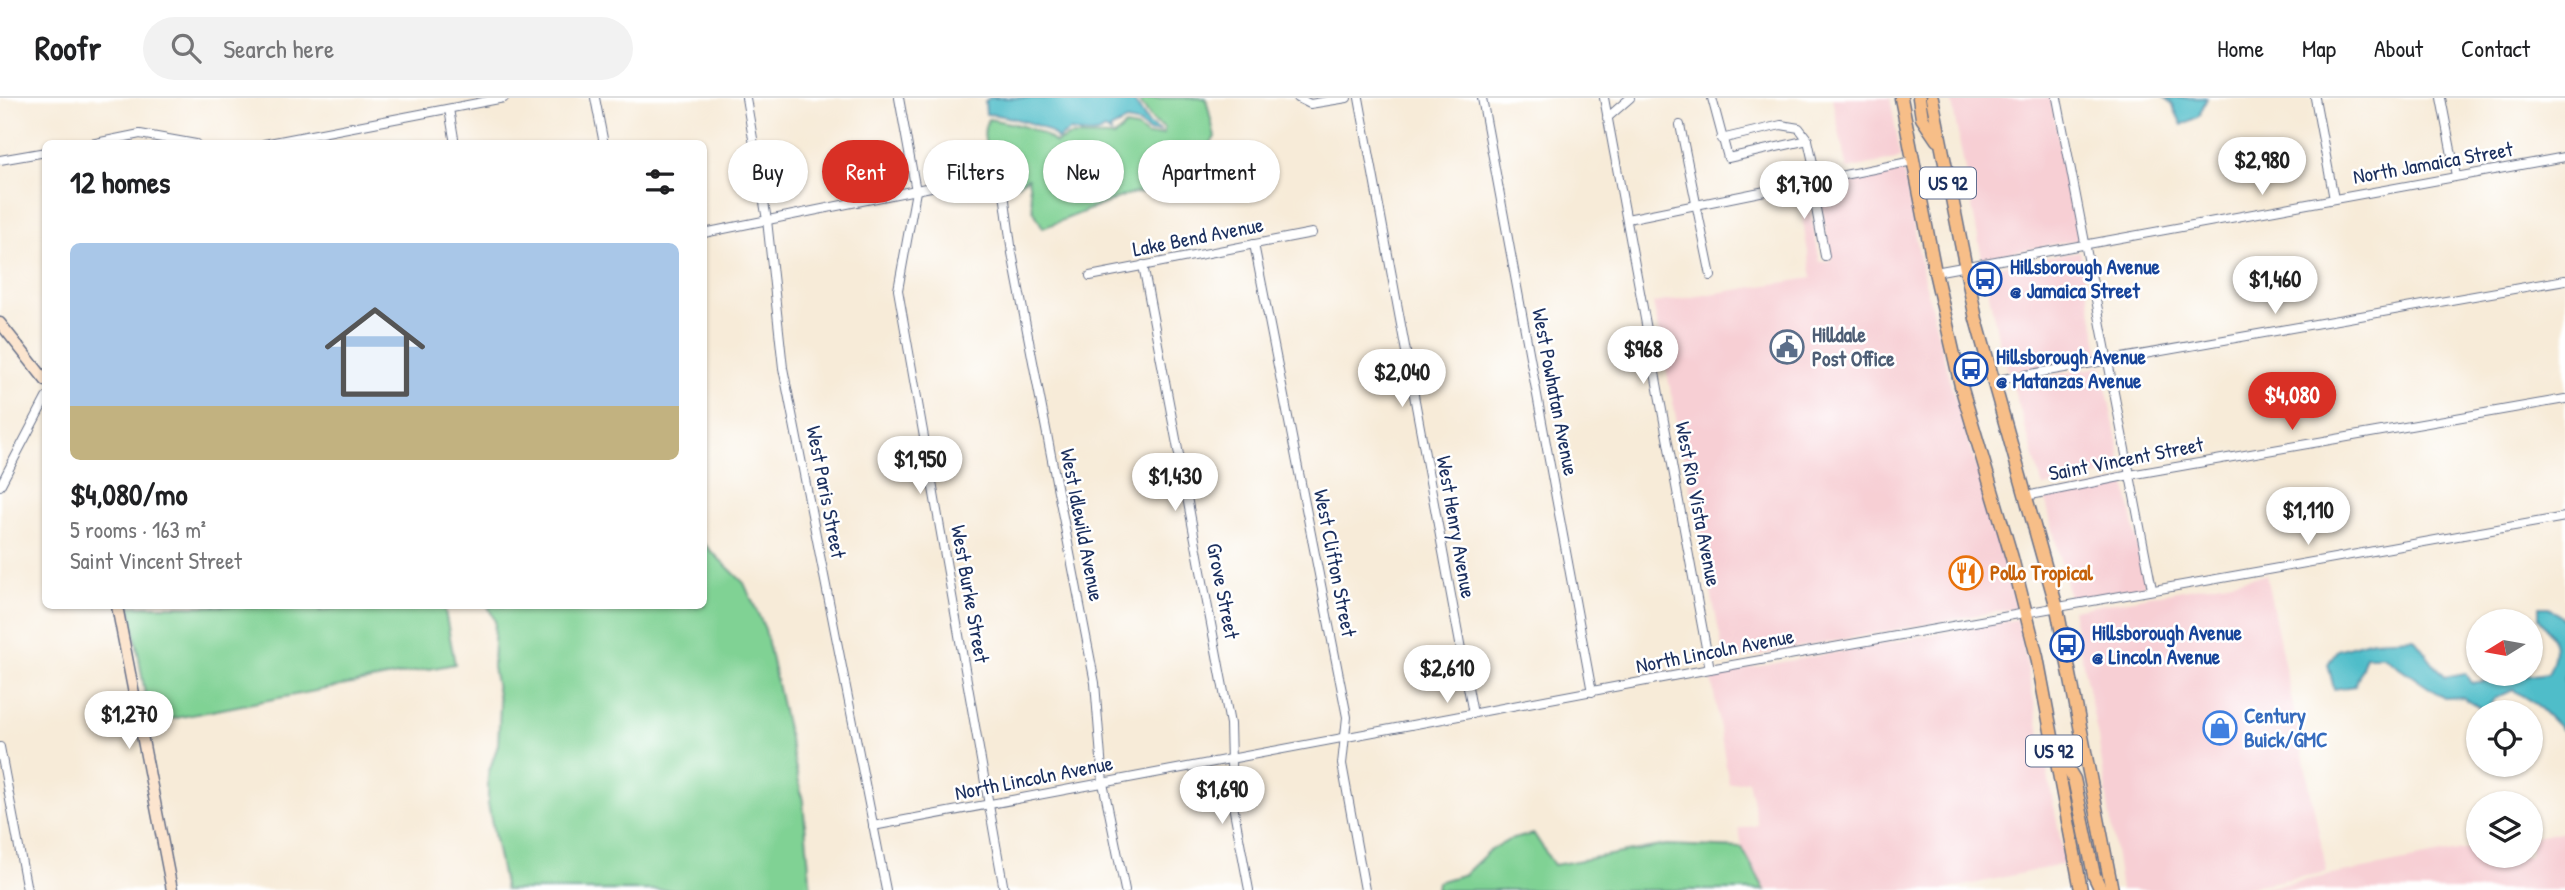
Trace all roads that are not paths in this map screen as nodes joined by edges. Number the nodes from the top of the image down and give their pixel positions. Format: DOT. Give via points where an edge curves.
graph roads {
  1 [pos="503,98"];
  2 [pos="595,98"];
  3 [pos="746,98"];
  4 [pos="899,98"];
  5 [pos="1298,98"];
  6 [pos="1347,98"];
  7 [pos="1359,98"];
  8 [pos="1482,98"];
  9 [pos="1604,98"];
  10 [pos="1630,98"];
  11 [pos="1712,98"];
  12 [pos="1901,98"];
  13 [pos="1919,98"];
  14 [pos="1932,98"];
  15 [pos="2057,98"];
  16 [pos="2315,98"];
  17 [pos="2441,98"];
  18 [pos="449,109"];
  19 [pos="1607,118"];
  20 [pos="1680,125"];
  21 [pos="1721,139"];
  22 [pos="1808,139"];
  23 [pos="111,140"];
  24 [pos="174,140"];
  25 [pos="305,140"];
  26 [pos="454,140"];
  27 [pos="603,140"];
  28 [pos="1941,146"];
  29 [pos="42,153"];
  30 [pos="2565,157"];
  31 [pos="0,160"];
  32 [pos="1913,161"];
  33 [pos="2456,176"];
  34 [pos="1814,181"];
  35 [pos="916,191"];
  36 [pos="2334,199"];
  37 [pos="1696,205"];
  38 [pos="1627,219"];
  39 [pos="768,220"];
  40 [pos="707,232"];
  41 [pos="1312,233"];
  42 [pos="1254,244"];
  43 [pos="2085,244"];
  44 [pos="1825,256"];
  45 [pos="1143,265"];
  46 [pos="1965,267"];
  47 [pos="1935,272"];
  48 [pos="1090,276"];
  49 [pos="1711,276"];
  50 [pos="2565,280"];
  51 [pos="0,323"];
  52 [pos="2107,360"];
  53 [pos="42,376"];
  54 [pos="1991,381"];
  55 [pos="2565,399"];
  56 [pos="42,406"];
  57 [pos="2130,475"];
  58 [pos="0,485"];
  59 [pos="2026,496"];
  60 [pos="2565,517"];
  61 [pos="2152,589"];
  62 [pos="2057,608"];
  63 [pos="118,609"];
  64 [pos="2026,612"];
  65 [pos="1710,669"];
  66 [pos="1592,692"];
  67 [pos="1473,714"];
  68 [pos="1345,737"];
  69 [pos="2053,744"];
  70 [pos="0,747"];
  71 [pos="1231,758"];
  72 [pos="1103,783"];
  73 [pos="989,805"];
  74 [pos="873,827"];
  75 [pos="27,890"];
  76 [pos="172,890"];
  77 [pos="886,890"];
  78 [pos="1004,890"];
  79 [pos="1125,890"];
  80 [pos="1249,890"];
  81 [pos="1365,890"];
  82 [pos="2081,890"];
  83 [pos="2101,890"];
  84 [pos="2112,890"];
  1 -- 18 [label="street"];
  2 -- 27 [label="street"];
  3 -- 39 [label="street, West Paris Street"];
  4 -- 35 [label="street, West Burke Street"];
  5 -- 6 [label="street" via="1310,104"];
  7 -- 67 [label="street, West Henry Avenue"];
  8 -- 66 [label="street, West Powhatan Avenue"];
  9 -- 19 [label="street, West Rio Vista Avenue"];
  10 -- 19 [label="street"];
  11 -- 21 [label="street"];
  12 -- 32 [label="main road, US 92"];
  13 -- 28 [label="main road" via="1922,118"];
  14 -- 28 [label="main road, US 92"];
  15 -- 43 [label="street"];
  16 -- 36 [label="street"];
  17 -- 33 [label="street"];
  18 -- 25 [label="street"];
  18 -- 26 [label="street"];
  19 -- 38 [label="street, West Rio Vista Avenue"];
  20 -- 37 [label="street"];
  21 -- 22 [label="street" via="1781,125 1799,128"];
  21 -- 22 [label="street" via="1728,159"];
  22 -- 34 [label="street"];
  23 -- 24 [label="street" via="140,134"];
  28 -- 46 [label="main road, US 92"];
  29 -- 31 [label="street"];
  30 -- 33 [label="street, North Jamaica Street"];
  32 -- 34 [label="street"];
  32 -- 47 [label="main road, US 92"];
  33 -- 36 [label="street, North Jamaica Street"];
  34 -- 37 [label="street"];
  34 -- 44 [label="street"];
  35 -- 39 [label="street"];
  35 -- 72 [label="street, West Idlewild Avenue" via="985,176 1004,193 1095,683"];
  35 -- 73 [label="street, West Burke Street" via="898,290"];
  36 -- 43 [label="street, North Jamaica Street"];
  37 -- 38 [label="street"];
  37 -- 49 [label="street"];
  38 -- 65 [label="street, West Rio Vista Avenue"];
  39 -- 40 [label="street"];
  39 -- 74 [label="street, West Paris Street" via="783,368"];
  41 -- 42 [label="street, Lake Bend Avenue"];
  42 -- 45 [label="street, Lake Bend Avenue"];
  42 -- 68 [label="street, West Clifton Street" via="1347,717"];
  43 -- 46 [label="street, North Jamaica Street"];
  43 -- 52 [label="street"];
  45 -- 48 [label="street, Lake Bend Avenue"];
  45 -- 71 [label="street, Grove Street" via="1230,724"];
  46 -- 47 [label="street, North Jamaica Street"];
  46 -- 54 [label="main road, US 92"];
  47 -- 64 [label="main road, US 92" via="1961,386"];
  50 -- 52 [label="street"];
  51 -- 53 [label="main road"];
  52 -- 54 [label="street"];
  52 -- 57 [label="street"];
  54 -- 59 [label="main road, US 92"];
  55 -- 57 [label="street, Saint Vincent Street"];
  56 -- 58 [label="street"];
  57 -- 59 [label="street, Saint Vincent Street"];
  57 -- 61 [label="street"];
  59 -- 62 [label="main road, US 92"];
  60 -- 61 [label="street, North Lincoln Avenue"];
  61 -- 62 [label="street, North Lincoln Avenue"];
  62 -- 64 [label="street, North Lincoln Avenue"];
  62 -- 84 [label="main road, US 92"];
  63 -- 76 [label="main road"];
  64 -- 65 [label="street, North Lincoln Avenue"];
  64 -- 69 [label="main road, US 92"];
  65 -- 66 [label="street, North Lincoln Avenue"];
  66 -- 67 [label="street, North Lincoln Avenue"];
  67 -- 68 [label="street, North Lincoln Avenue"];
  68 -- 71 [label="street, North Lincoln Avenue"];
  68 -- 81 [label="street, West Clifton Street" via="1342,764"];
  69 -- 82 [label="main road, US 92"];
  69 -- 83 [label="main road" via="2074,779"];
  70 -- 75 [label="street"];
  71 -- 72 [label="street, North Lincoln Avenue"];
  71 -- 80 [label="street, Grove Street" via="1232,800"];
  72 -- 73 [label="street, North Lincoln Avenue"];
  72 -- 79 [label="street, West Idlewild Avenue"];
  73 -- 74 [label="street, North Lincoln Avenue"];
  73 -- 78 [label="street, West Burke Street"];
  74 -- 77 [label="street, West Paris Street"];
}
